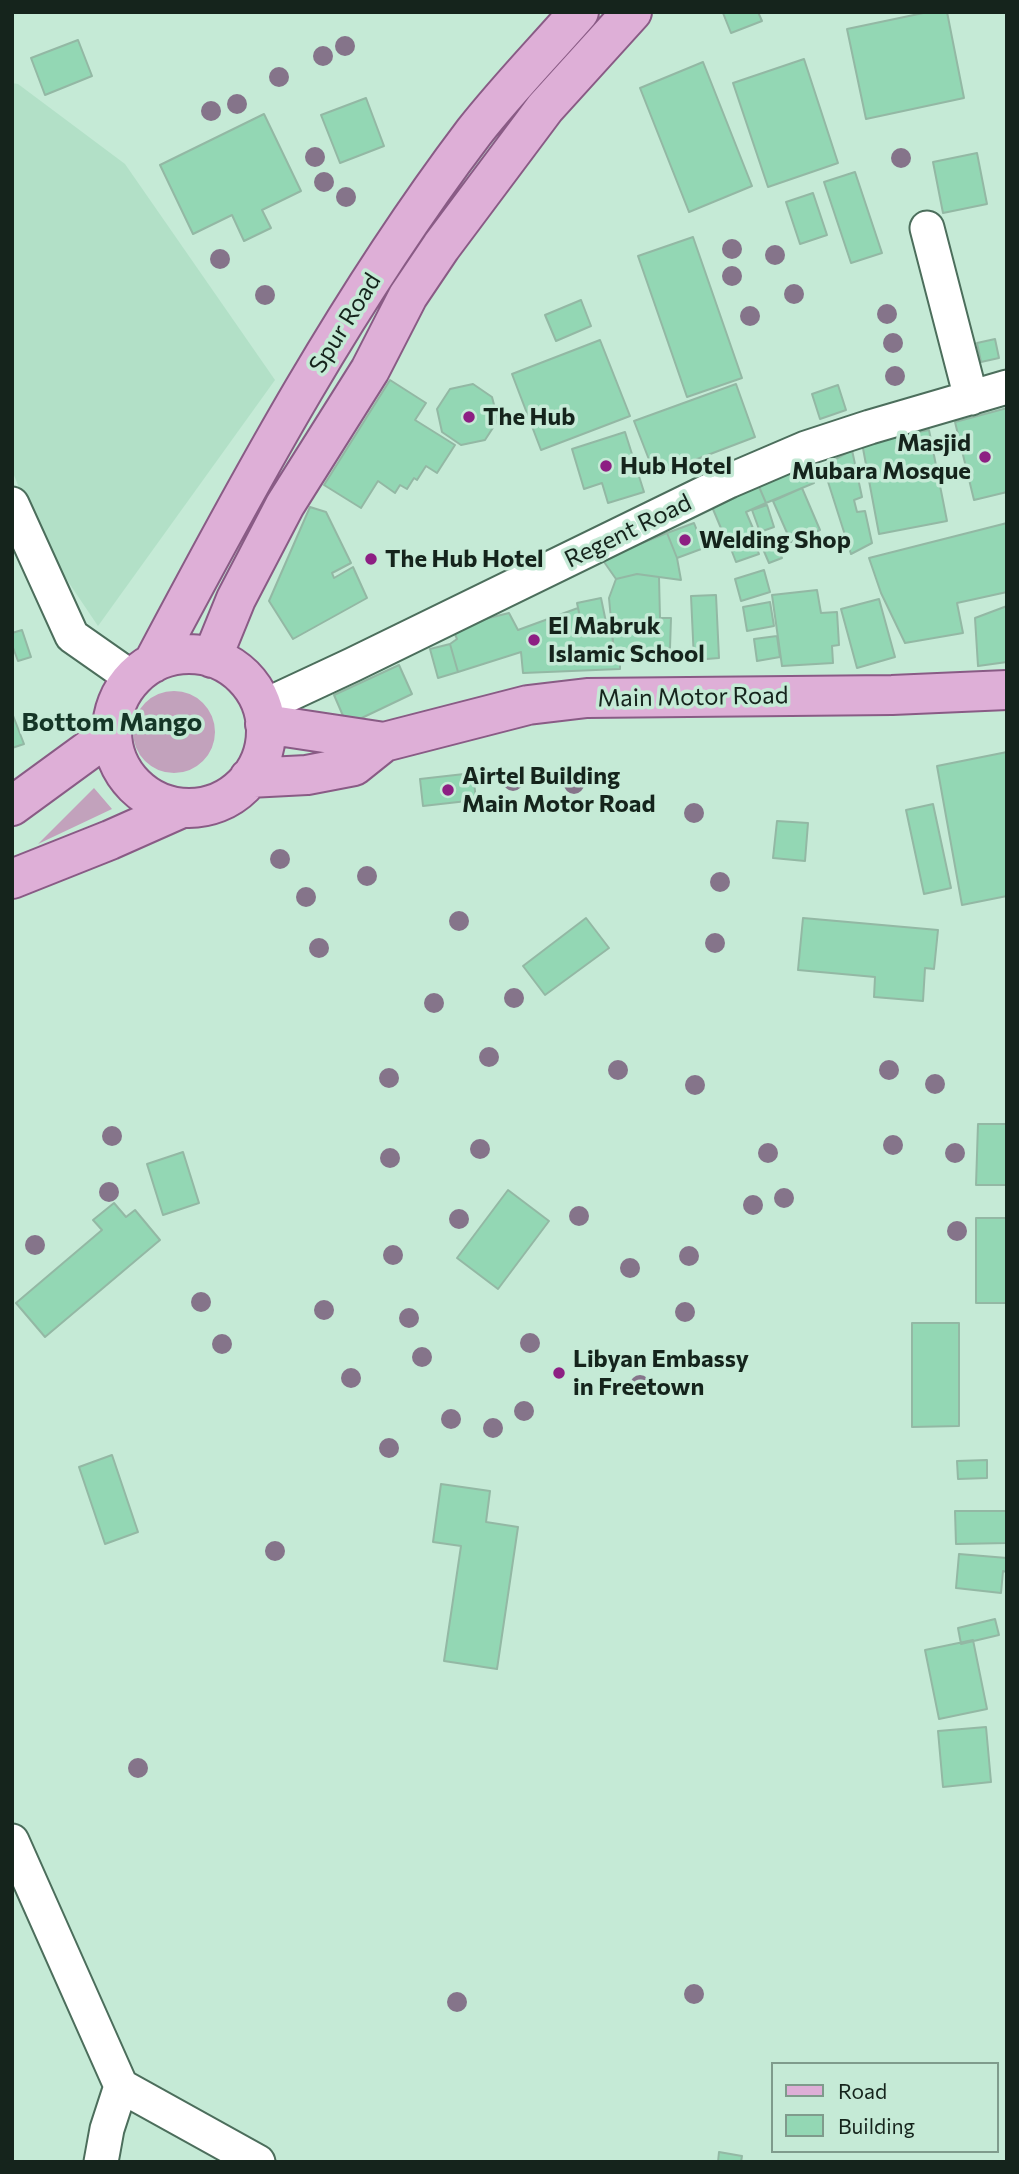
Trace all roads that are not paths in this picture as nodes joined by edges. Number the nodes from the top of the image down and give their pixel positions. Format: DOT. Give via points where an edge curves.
graph roads {
  1 [pos="579,12"];
  2 [pos="632,12"];
  3 [pos="927,228"];
  4 [pos="371,280"];
  5 [pos="408,296"];
  6 [pos="1007,387"];
  7 [pos="971,398"];
  8 [pos="12,504"];
  9 [pos="212,657"];
  10 [pos="142,671"];
  11 [pos="1007,690"];
  12 [pos="264,715"];
  13 [pos="112,733"];
  14 [pos="384,742"];
  15 [pos="249,779"];
  16 [pos="12,806"];
  17 [pos="182,808"];
  18 [pos="12,879"];
  19 [pos="12,1841"];
  20 [pos="121,2086"];
  21 [pos="101,2162"];
  22 [pos="258,2162"];
  1 -- 4 [label="main road, Spur Road" via="476,131"];
  2 -- 5 [label="main road, Spur Road" via="545,108"];
  3 -- 7 [label="street"];
  4 -- 5 [label="main road"];
  4 -- 10 [label="main road, Spur Road"];
  5 -- 9 [label="main road, Spur Road" via="370,370 285,505 236,598"];
  6 -- 7 [label="street, Regent Road"];
  7 -- 12 [label="street, Regent Road" via="806,448 729,481 376,654"];
  8 -- 10 [label="street" via="72,636"];
  9 -- 10 [label="main road" via="173,655"];
  9 -- 12 [label="main road" via="244,677"];
  10 -- 13 [label="main road" via="121,695"];
  11 -- 14 [label="main road, Main Motor Road" via="587,698 528,705"];
  12 -- 14 [label="main road, Main Motor Road"];
  12 -- 15 [label="main road" via="262,752"];
  13 -- 16 [label="main road"];
  13 -- 17 [label="main road" via="115,752 133,784 147,796"];
  14 -- 15 [label="main road, Main Motor Road" via="354,766"];
  15 -- 17 [label="main road" via="211,805"];
  17 -- 18 [label="main road"];
  19 -- 20 [label="street"];
  20 -- 21 [label="street"];
  20 -- 22 [label="street"];
}
